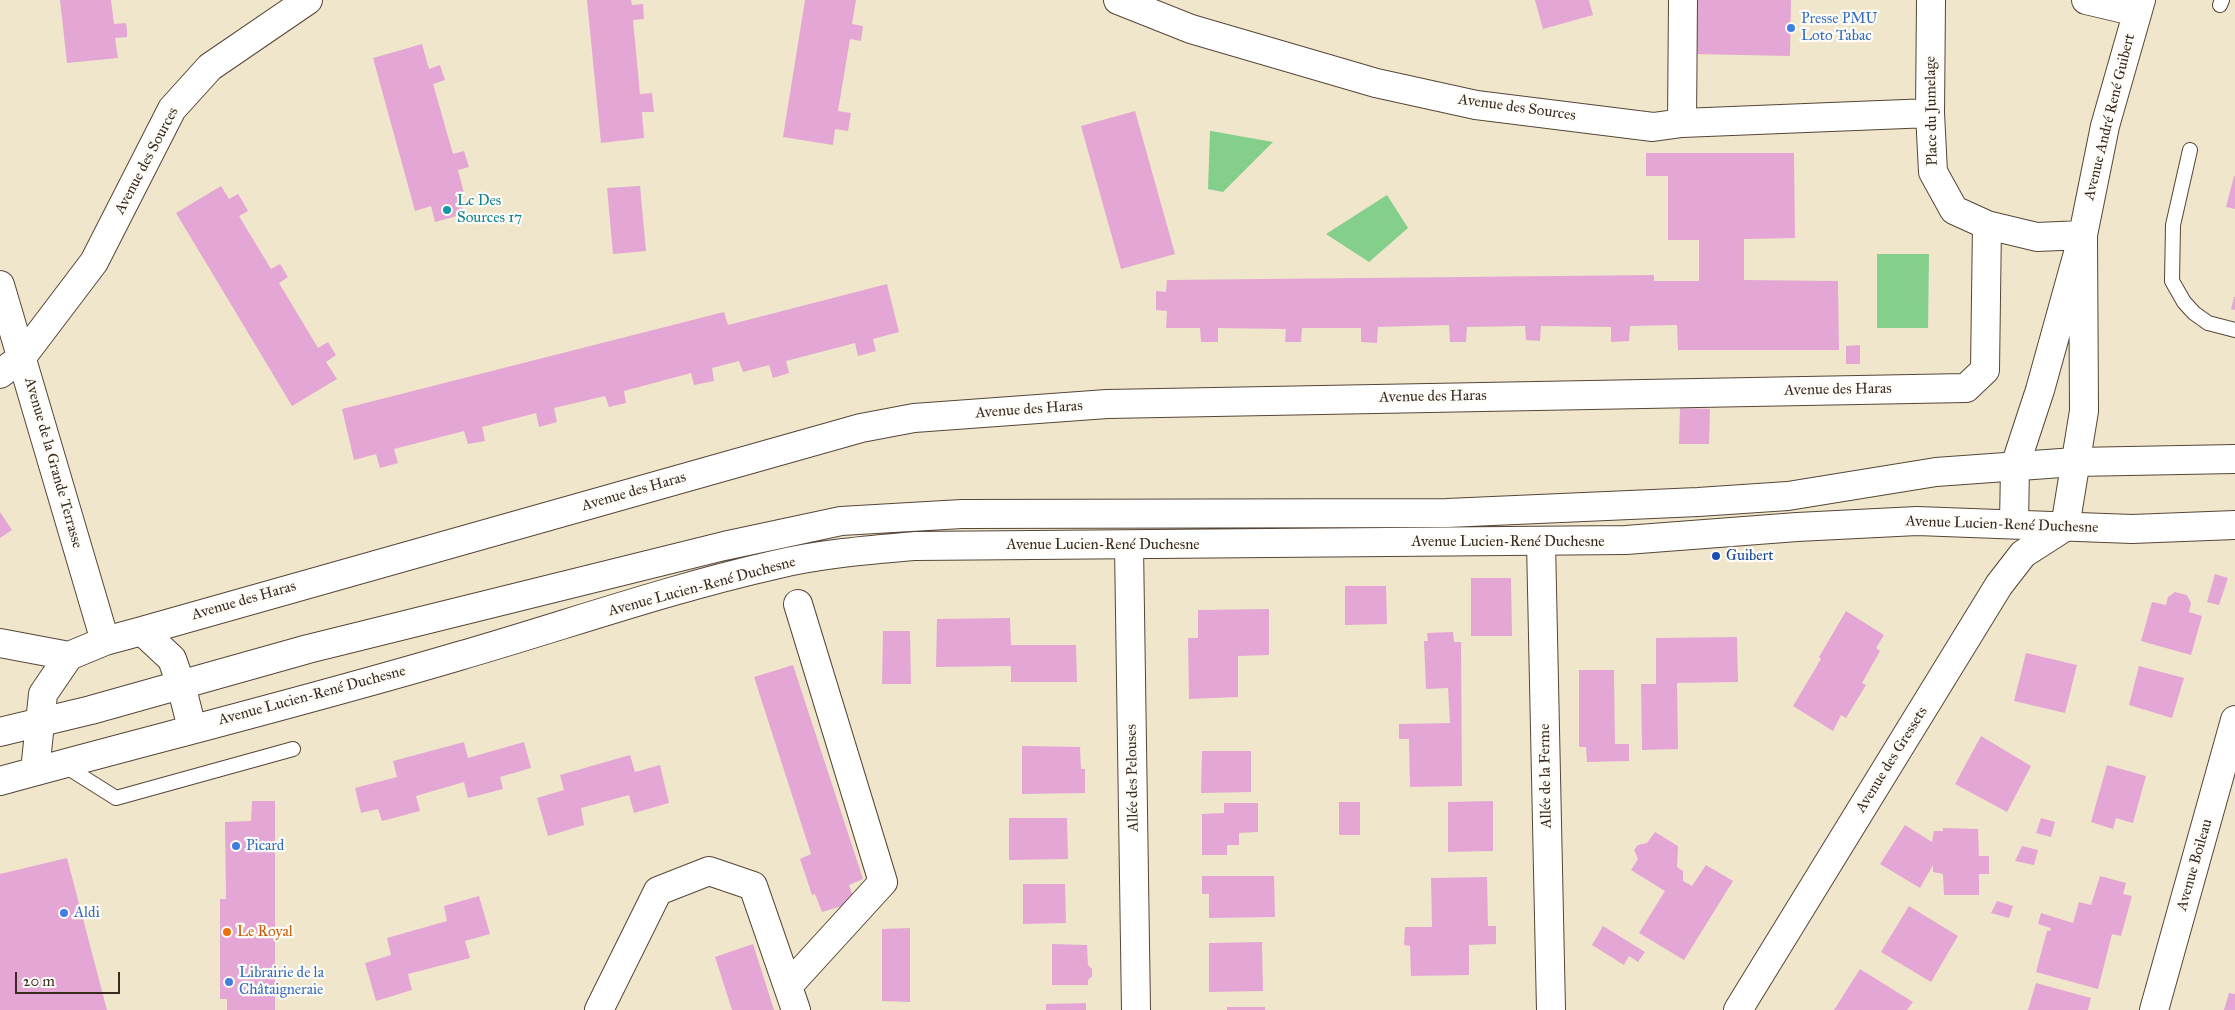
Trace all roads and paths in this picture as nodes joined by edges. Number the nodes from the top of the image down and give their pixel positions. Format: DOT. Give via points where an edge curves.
graph roads {
  1 [pos="308,0"];
  2 [pos="1118,0"];
  3 [pos="1683,0"];
  4 [pos="1931,0"];
  5 [pos="2086,0"];
  6 [pos="2139,6"];
  7 [pos="1930,113"];
  8 [pos="1682,123"];
  9 [pos="2190,150"];
  10 [pos="1987,225"];
  11 [pos="2083,236"];
  12 [pos="0,285"];
  13 [pos="2235,330"];
  14 [pos="22,357"];
  15 [pos="0,374"];
  16 [pos="2235,459"];
  17 [pos="2075,462"];
  18 [pos="2015,466"];
  19 [pos="2014,524"];
  20 [pos="2235,525"];
  21 [pos="2065,527"];
  22 [pos="1541,542"];
  23 [pos="1129,546"];
  24 [pos="798,604"];
  25 [pos="142,631"];
  26 [pos="105,641"];
  27 [pos="5,648"];
  28 [pos="69,656"];
  29 [pos="181,685"];
  30 [pos="2235,720"];
  31 [pos="38,724"];
  32 [pos="192,728"];
  33 [pos="0,732"];
  34 [pos="293,750"];
  35 [pos="62,764"];
  36 [pos="35,771"];
  37 [pos="0,781"];
  38 [pos="792,998"];
  39 [pos="599,1010"];
  40 [pos="1136,1010"];
  41 [pos="1551,1010"];
  42 [pos="1738,1010"];
  43 [pos="2154,1010"];
  1 -- 14 [label="street, Avenue des Sources" via="210,67 172,109 94,262"];
  2 -- 8 [label="street, Avenue des Sources" via="1191,29 1376,83 1476,104 1653,126"];
  3 -- 8 [label="street"];
  4 -- 7 [label="street, Place du Jumelage"];
  5 -- 6 [label="street"];
  6 -- 11 [label="street, Avenue André René Guibert" via="2105,126"];
  7 -- 8 [label="street, Avenue des Sources"];
  7 -- 10 [label="street, Place du Jumelage" via="1933,172 1954,210"];
  9 -- 13 [label="lane" via="2173,225 2172,281 2194,313 2208,323"];
  10 -- 11 [label="street, Place du Jumelage" via="2037,238"];
  10 -- 25 [label="street, Avenue des Haras" via="1984,370 1966,388 1107,404 914,418 861,428"];
  11 -- 17 [label="street, Avenue André René Guibert" via="2084,411"];
  11 -- 18 [label="street, Avenue André René Guibert"];
  12 -- 14 [label="street, Avenue de la Grande Terrasse"];
  14 -- 15 [label="street, Avenue des Sources"];
  14 -- 26 [label="street, Avenue de la Grande Terrasse"];
  16 -- 17 [label="street, Avenue Lucien-René Duchesne"];
  17 -- 18 [label="street, Avenue Lucien-René Duchesne"];
  17 -- 21 [label="street, Avenue André René Guibert"];
  18 -- 19 [label="street, Avenue André René Guibert"];
  18 -- 29 [label="street, Avenue Lucien-René Duchesne" via="1936,472 1788,496 1698,502 1447,513 962,514 841,521 695,553 308,649"];
  19 -- 21 [label="street, Avenue Lucien-René Duchesne"];
  19 -- 22 [label="street, Avenue Lucien-René Duchesne" via="1917,521 1626,540"];
  20 -- 21 [label="street, Avenue Lucien-René Duchesne" via="2132,529"];
  21 -- 42 [label="street, Avenue des Gressets" via="2023,554 2003,579"];
  22 -- 23 [label="street, Avenue Lucien-René Duchesne"];
  22 -- 41 [label="street, Allée de la Ferme"];
  23 -- 32 [label="street, Avenue Lucien-René Duchesne" via="915,546 775,565 321,696"];
  23 -- 40 [label="street, Allée des Pelouses"];
  24 -- 38 [label="street" via="883,882"];
  25 -- 26 [label="street, Avenue des Haras"];
  25 -- 29 [label="street" via="172,659"];
  26 -- 28 [label="street, Avenue des Haras"];
  27 -- 28 [label="street"];
  28 -- 31 [label="street" via="43,694"];
  29 -- 31 [label="street, Avenue Lucien-René Duchesne"];
  29 -- 32 [label="street"];
  30 -- 43 [label="street, Avenue Boileau"];
  31 -- 33 [label="street, Avenue Lucien-René Duchesne"];
  31 -- 36 [label="street"];
  32 -- 35 [label="street, Avenue Lucien-René Duchesne"];
  34 -- 35 [label="lane" via="116,798"];
  35 -- 36 [label="street, Avenue Lucien-René Duchesne"];
  36 -- 37 [label="street, Avenue Lucien-René Duchesne"];
  38 -- 39 [label="street" via="753,886 709,870 658,891"];
}
